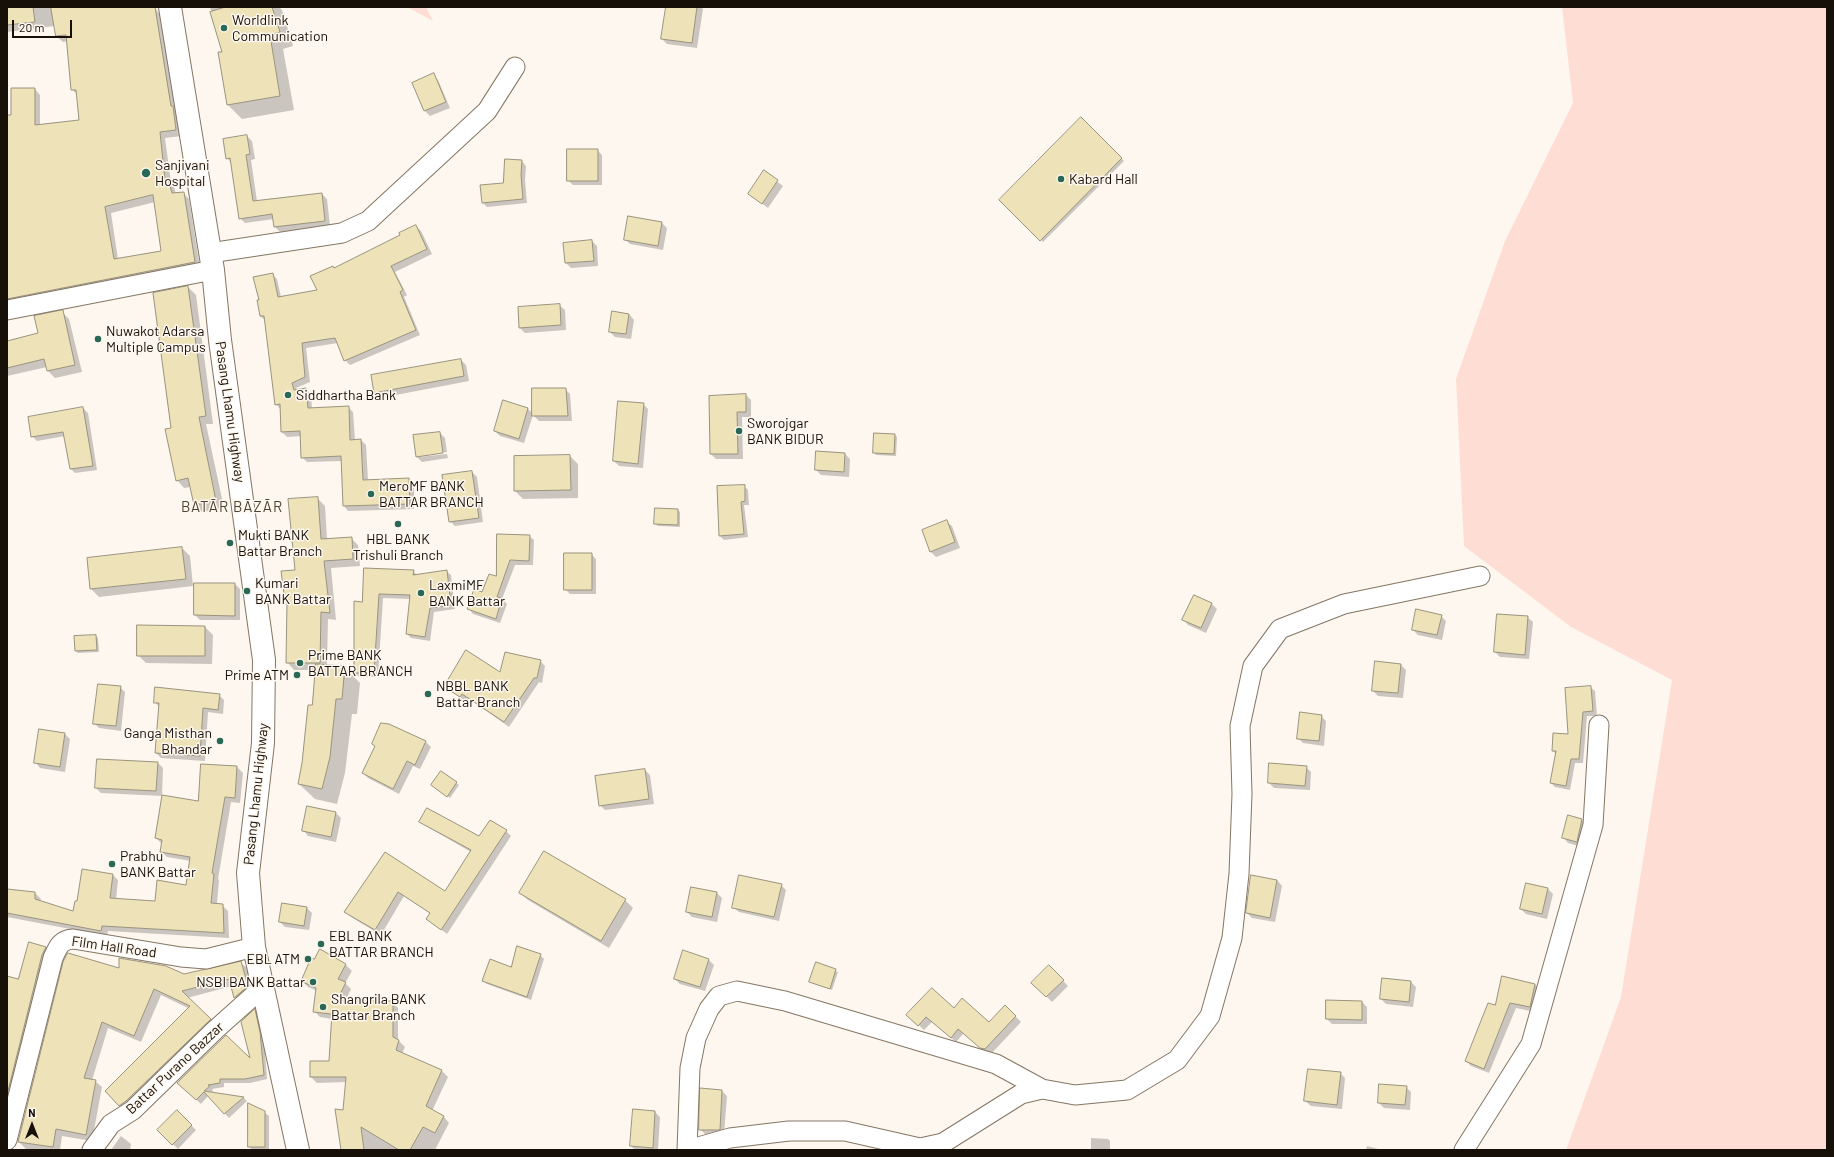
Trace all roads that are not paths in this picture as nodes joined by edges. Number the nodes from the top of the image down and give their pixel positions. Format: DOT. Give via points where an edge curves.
graph roads {
  1 [pos="170,7"];
  2 [pos="515,67"];
  3 [pos="212,261"];
  4 [pos="7,310"];
  5 [pos="1480,576"];
  6 [pos="1599,725"];
  7 [pos="254,947"];
  8 [pos="262,988"];
  9 [pos="1042,1089"];
  10 [pos="9,1124"];
  11 [pos="7,1140"];
  12 [pos="92,1150"];
  13 [pos="298,1150"];
  14 [pos="688,1150"];
  15 [pos="1464,1150"];
  1 -- 3 [label="main road, Pasang Lhamu Highway"];
  2 -- 3 [label="street" via="487,111 368,221 342,233"];
  3 -- 4 [label="street"];
  3 -- 7 [label="main road, Pasang Lhamu Highway" via="220,340 264,660 263,743 248,873"];
  5 -- 9 [label="street" via="1344,604 1280,629 1253,666 1240,726 1242,794 1238,881 1232,938 1210,1016 1177,1060 1127,1090 1075,1095"];
  6 -- 15 [label="street" via="1593,826 1531,1044"];
  7 -- 8 [label="main road, Pasang Lhamu Highway"];
  7 -- 10 [label="street, Film Hall Road" via="206,959 74,939 60,942 53,958"];
  8 -- 12 [label="street, Battar Purano Bazzar" via="133,1110 111,1124"];
  8 -- 13 [label="main road, Pasang Lhamu Highway"];
  9 -- 14 [label="street" via="1021,1094 943,1143 920,1148 844,1131 789,1131 730,1138"];
  9 -- 14 [label="street" via="996,1064 785,1001 737,991 719,996 708,1009 696,1038 690,1068"];
  10 -- 11 [label="street"];
}
